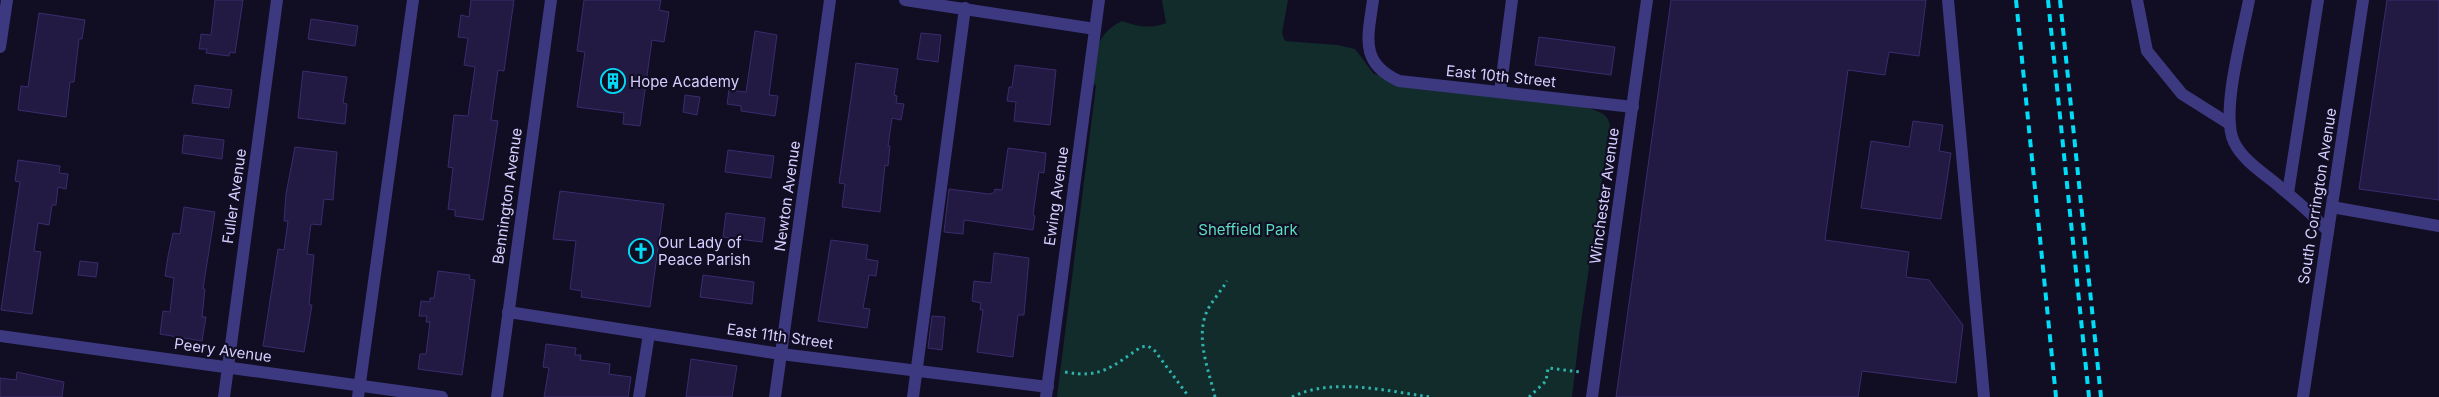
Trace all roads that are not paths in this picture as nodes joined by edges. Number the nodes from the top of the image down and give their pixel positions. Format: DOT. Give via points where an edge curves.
graph roads {
  1 [pos="7,0"];
  2 [pos="277,0"];
  3 [pos="412,0"];
  4 [pos="551,0"];
  5 [pos="830,0"];
  6 [pos="905,0"];
  7 [pos="1099,0"];
  8 [pos="1373,0"];
  9 [pos="1512,0"];
  10 [pos="1647,0"];
  11 [pos="1948,0"];
  12 [pos="2137,0"];
  13 [pos="2250,0"];
  14 [pos="2318,0"];
  15 [pos="2363,0"];
  16 [pos="971,6"];
  17 [pos="1095,29"];
  18 [pos="0,47"];
  19 [pos="1500,92"];
  20 [pos="1633,106"];
  21 [pos="2228,123"];
  22 [pos="2288,193"];
  23 [pos="2332,207"];
  24 [pos="2439,226"];
  25 [pos="2328,231"];
  26 [pos="508,312"];
  27 [pos="649,334"];
  28 [pos="0,336"];
  29 [pos="781,354"];
  30 [pos="228,368"];
  31 [pos="917,370"];
  32 [pos="358,391"];
  33 [pos="1047,392"];
  34 [pos="224,397"];
  35 [pos="442,397"];
  36 [pos="497,397"];
  37 [pos="639,397"];
  38 [pos="775,397"];
  39 [pos="913,397"];
  40 [pos="1592,397"];
  41 [pos="1984,397"];
  42 [pos="2303,397"];
  1 -- 18 [label="street"];
  2 -- 30 [label="street, Fuller Avenue"];
  3 -- 32 [label="street"];
  4 -- 26 [label="street, Bennington Avenue"];
  5 -- 29 [label="street, Newton Avenue"];
  6 -- 16 [label="street"];
  7 -- 17 [label="street, Ewing Avenue"];
  8 -- 19 [label="street, East 10th Street" via="1367,41 1372,62 1384,74 1399,81"];
  9 -- 19 [label="street"];
  10 -- 20 [label="street, Winchester Avenue"];
  11 -- 41 [label="street"];
  12 -- 21 [label="street" via="2147,51 2182,94"];
  13 -- 21 [label="street"];
  14 -- 22 [label="street"];
  15 -- 23 [label="street, South Corrington Avenue"];
  16 -- 17 [label="street"];
  16 -- 31 [label="street"];
  17 -- 33 [label="street, Ewing Avenue"];
  19 -- 20 [label="street, East 10th Street"];
  20 -- 40 [label="street, Winchester Avenue"];
  21 -- 22 [label="street" via="2234,143 2246,159"];
  22 -- 25 [label="street"];
  23 -- 24 [label="street"];
  23 -- 25 [label="street, South Corrington Avenue"];
  25 -- 42 [label="street, South Corrington Avenue"];
  26 -- 27 [label="street, East 11th Street"];
  26 -- 36 [label="street, Bennington Avenue"];
  27 -- 29 [label="street, East 11th Street"];
  27 -- 37 [label="street"];
  28 -- 30 [label="street, Peery Avenue"];
  29 -- 31 [label="street, East 11th Street"];
  29 -- 38 [label="street, Newton Avenue"];
  30 -- 32 [label="street, Peery Avenue"];
  30 -- 34 [label="street, Fuller Avenue"];
  31 -- 33 [label="street, East 11th Street"];
  31 -- 39 [label="street"];
  32 -- 35 [label="street, Peery Avenue"];
}
